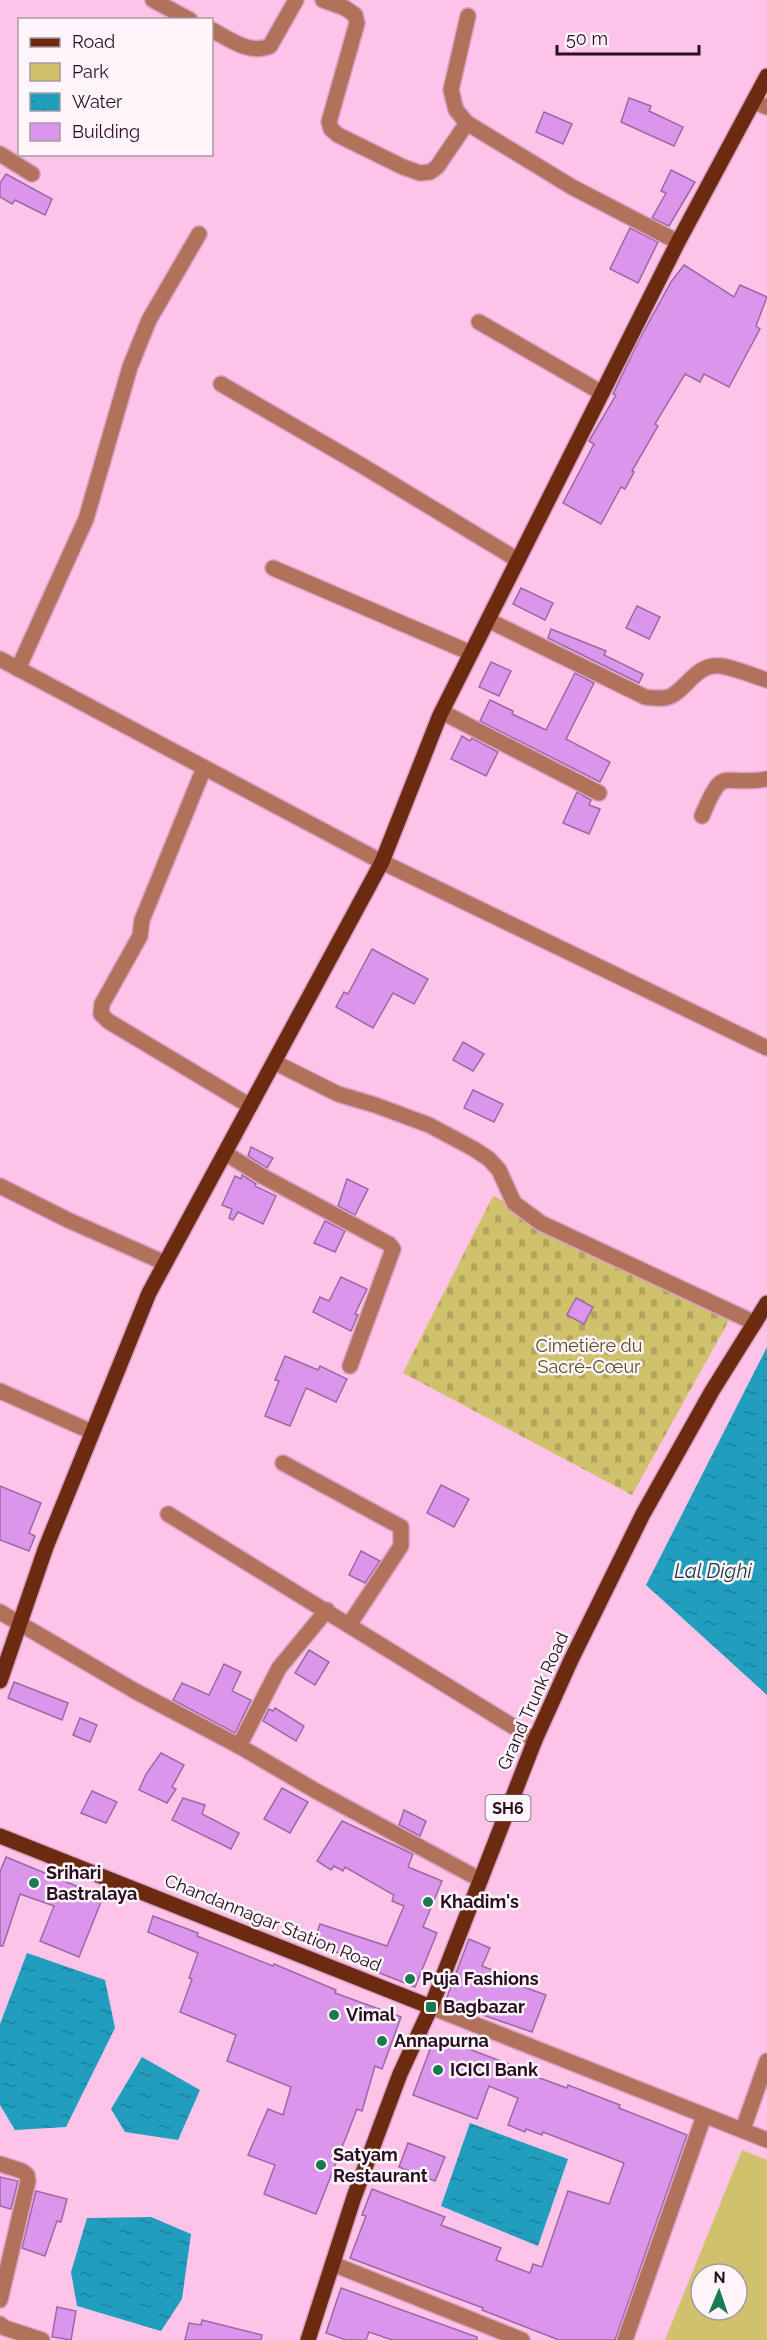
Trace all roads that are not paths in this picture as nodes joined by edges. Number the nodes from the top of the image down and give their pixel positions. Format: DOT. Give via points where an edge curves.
graph roads {
  1 [pos="153,0"];
  2 [pos="296,0"];
  3 [pos="323,0"];
  4 [pos="468,16"];
  5 [pos="186,18"];
  6 [pos="213,30"];
  7 [pos="767,76"];
  8 [pos="760,105"];
  9 [pos="467,123"];
  10 [pos="0,154"];
  11 [pos="32,174"];
  12 [pos="199,234"];
  13 [pos="678,242"];
  14 [pos="479,322"];
  15 [pos="221,384"];
  16 [pos="602,393"];
  17 [pos="518,560"];
  18 [pos="273,568"];
  19 [pos="488,620"];
  20 [pos="471,653"];
  21 [pos="0,659"];
  22 [pos="18,669"];
  23 [pos="767,680"];
  24 [pos="442,712"];
  25 [pos="204,768"];
  26 [pos="767,779"];
  27 [pos="599,793"];
  28 [pos="702,816"];
  29 [pos="382,862"];
  30 [pos="767,1048"];
  31 [pos="274,1062"];
  32 [pos="250,1106"];
  33 [pos="225,1153"];
  34 [pos="0,1186"];
  35 [pos="165,1263"];
  36 [pos="767,1303"];
  37 [pos="755,1323"];
  38 [pos="350,1366"];
  39 [pos="0,1390"];
  40 [pos="92,1432"];
  41 [pos="283,1462"];
  42 [pos="168,1514"];
  43 [pos="327,1610"];
  44 [pos="0,1612"];
  45 [pos="20,1625"];
  46 [pos="349,1625"];
  47 [pos="0,1681"];
  48 [pos="535,1740"];
  49 [pos="239,1746"];
  50 [pos="0,1836"];
  51 [pos="479,1879"];
  52 [pos="431,2007"];
  53 [pos="767,2061"];
  54 [pos="704,2116"];
  55 [pos="743,2129"];
  56 [pos="767,2139"];
  57 [pos="0,2164"];
  58 [pos="333,2264"];
  59 [pos="0,2300"];
  60 [pos="0,2324"];
  61 [pos="42,2340"];
  62 [pos="308,2340"];
  63 [pos="522,2340"];
  64 [pos="625,2340"];
  1 -- 5 [label="street"];
  2 -- 6 [label="street" via="270,46 262,50 252,50"];
  3 -- 9 [label="street" via="345,8 355,15 357,23 329,122 338,135 420,173 437,167"];
  4 -- 9 [label="street" via="451,90 456,111"];
  7 -- 8 [label="main road"];
  8 -- 13 [label="main road"];
  9 -- 13 [label="street" via="572,187"];
  10 -- 11 [label="street"];
  12 -- 22 [label="street" via="149,320 130,367 87,519"];
  13 -- 16 [label="main road"];
  14 -- 16 [label="street"];
  15 -- 17 [label="street"];
  16 -- 17 [label="main road"];
  17 -- 19 [label="main road"];
  18 -- 20 [label="street"];
  19 -- 20 [label="main road"];
  19 -- 23 [label="street" via="645,697 673,695 697,672 710,667 722,666"];
  20 -- 24 [label="main road"];
  21 -- 22 [label="street"];
  22 -- 25 [label="street"];
  24 -- 27 [label="street"];
  24 -- 29 [label="main road"];
  25 -- 29 [label="street"];
  25 -- 32 [label="street" via="142,920 140,936 102,1005 101,1014"];
  26 -- 28 [label="street" via="722,781 715,787"];
  29 -- 30 [label="street"];
  29 -- 31 [label="main road"];
  31 -- 32 [label="main road"];
  31 -- 37 [label="street" via="338,1094 429,1125 474,1149 499,1170 514,1203 541,1223"];
  32 -- 33 [label="main road"];
  33 -- 35 [label="main road"];
  33 -- 38 [label="street" via="389,1244 393,1250"];
  34 -- 35 [label="street"];
  35 -- 40 [label="main road"];
  36 -- 37 [label="main road, Grand Trunk Road / SH6"];
  37 -- 48 [label="main road, Grand Trunk Road / SH6" via="643,1514"];
  39 -- 40 [label="street"];
  40 -- 45 [label="main road"];
  41 -- 46 [label="street" via="401,1527 401,1546"];
  42 -- 43 [label="street"];
  43 -- 46 [label="street"];
  43 -- 49 [label="street" via="279,1668"];
  44 -- 45 [label="street"];
  45 -- 47 [label="main road"];
  45 -- 49 [label="street"];
  46 -- 48 [label="street"];
  48 -- 51 [label="main road, Grand Trunk Road / SH6"];
  49 -- 51 [label="street"];
  50 -- 52 [label="main road, Chandannagar Station Road"];
  51 -- 52 [label="main road, Grand Trunk Road / SH6"];
  52 -- 54 [label="street"];
  52 -- 58 [label="main road, Grand Trunk Road / SH6" via="400,2074"];
  53 -- 55 [label="street"];
  54 -- 55 [label="street"];
  54 -- 64 [label="street"];
  55 -- 56 [label="street"];
  57 -- 59 [label="street" via="21,2171 28,2181"];
  58 -- 62 [label="main road, Grand Trunk Road / SH6"];
  58 -- 63 [label="street"];
  60 -- 61 [label="street"];
}
